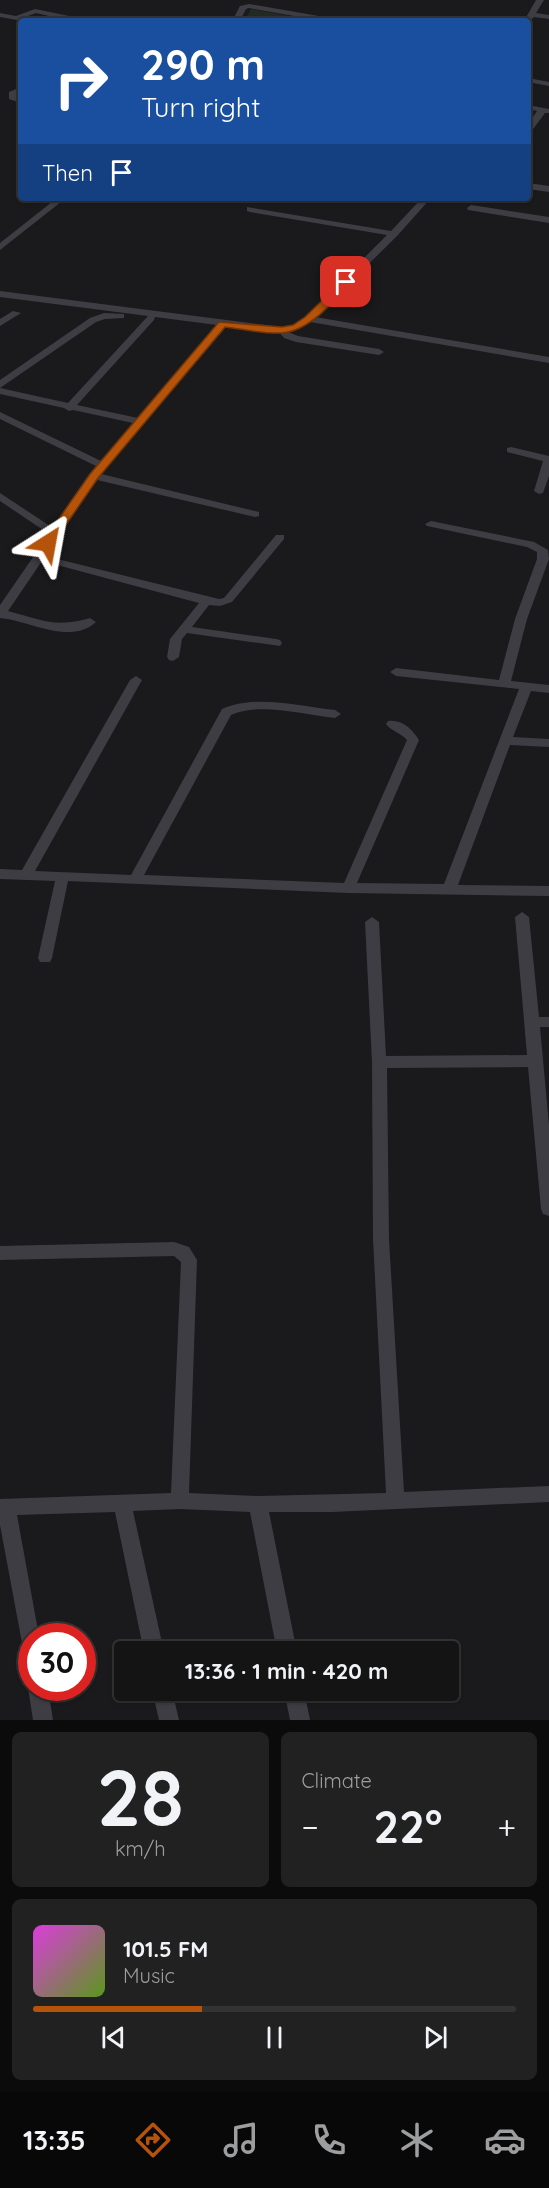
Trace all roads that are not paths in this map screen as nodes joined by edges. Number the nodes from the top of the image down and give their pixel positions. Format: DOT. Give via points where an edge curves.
graph roads {
  1 [pos="284,0"];
  2 [pos="540,0"];
  3 [pos="269,10"];
  4 [pos="0,15"];
  5 [pos="549,17"];
  6 [pos="66,18"];
  7 [pos="238,18"];
  8 [pos="318,18"];
  9 [pos="530,18"];
  10 [pos="531,81"];
  11 [pos="549,84"];
  12 [pos="18,91"];
  13 [pos="18,100"];
  14 [pos="531,108"];
  15 [pos="546,110"];
  16 [pos="531,127"];
  17 [pos="531,186"];
  18 [pos="549,189"];
  19 [pos="58,201"];
  20 [pos="424,201"];
  21 [pos="471,208"];
  22 [pos="250,209"];
  23 [pos="549,220"];
  24 [pos="394,234"];
  25 [pos="0,247"];
  26 [pos="0,294"];
  27 [pos="16,313"];
  28 [pos="151,318"];
  29 [pos="308,319"];
  30 [pos="0,323"];
  31 [pos="221,326"];
  32 [pos="282,330"];
  33 [pos="379,352"];
  34 [pos="549,360"];
  35 [pos="0,385"];
  36 [pos="0,391"];
  37 [pos="69,408"];
  38 [pos="0,415"];
  39 [pos="138,422"];
  40 [pos="511,450"];
  41 [pos="549,459"];
  42 [pos="102,465"];
  43 [pos="94,476"];
  44 [pos="539,491"];
  45 [pos="0,496"];
  46 [pos="255,514"];
  47 [pos="431,524"];
  48 [pos="54,533"];
  49 [pos="280,537"];
  50 [pos="38,557"];
  51 [pos="206,601"];
  52 [pos="1,609"];
  53 [pos="90,622"];
  54 [pos="184,629"];
  55 [pos="276,643"];
  56 [pos="172,657"];
  57 [pos="396,672"];
  58 [pos="136,680"];
  59 [pos="504,684"];
  60 [pos="526,687"];
  61 [pos="549,689"];
  62 [pos="335,714"];
  63 [pos="392,724"];
  64 [pos="506,741"];
  65 [pos="549,743"];
  66 [pos="0,874"];
  67 [pos="26,875"];
  68 [pos="62,878"];
  69 [pos="135,880"];
  70 [pos="348,888"];
  71 [pos="449,890"];
  72 [pos="549,891"];
  73 [pos="522,917"];
  74 [pos="372,922"];
  75 [pos="45,958"];
  76 [pos="532,1022"];
  77 [pos="549,1022"];
  78 [pos="535,1061"];
  79 [pos="379,1062"];
  80 [pos="549,1209"];
  81 [pos="0,1253"];
  82 [pos="549,1494"];
  83 [pos="395,1500"];
  84 [pos="180,1501"];
  85 [pos="122,1502"];
  86 [pos="258,1504"];
  87 [pos="3,1507"];
  88 [pos="26,1623"];
  89 [pos="152,1641"];
  90 [pos="285,1641"];
  91 [pos="40,1701"];
  92 [pos="164,1701"];
  93 [pos="296,1701"];
  94 [pos="44,1720"];
  95 [pos="168,1720"];
  96 [pos="300,1720"];
  1 -- 3 [label="street"];
  2 -- 9 [label="street"];
  3 -- 7 [label="street" via="246,7"];
  3 -- 8 [label="street"];
  4 -- 6 [label="street" via="17,18 38,12"];
  5 -- 9 [label="street"];
  10 -- 11 [label="street"];
  12 -- 13 [label="street" via="12,94"];
  14 -- 15 [label="street"];
  15 -- 16 [label="street"];
  17 -- 18 [label="street"];
  19 -- 25 [label="street"];
  20 -- 24 [label="street"];
  21 -- 23 [label="street"];
  22 -- 24 [label="street"];
  24 -- 29 [label="street"];
  26 -- 31 [label="street"];
  27 -- 30 [label="street"];
  28 -- 31 [label="street"];
  28 -- 35 [label="street" via="114,315 93,320"];
  28 -- 37 [label="street"];
  29 -- 32 [label="street"];
  29 -- 34 [label="street"];
  31 -- 32 [label="street"];
  31 -- 39 [label="street"];
  32 -- 33 [label="street" via="296,339"];
  36 -- 37 [label="street"];
  37 -- 39 [label="street"];
  38 -- 42 [label="street"];
  39 -- 42 [label="street"];
  40 -- 41 [label="street"];
  41 -- 44 [label="street"];
  42 -- 43 [label="street"];
  43 -- 46 [label="street"];
  43 -- 48 [label="street"];
  45 -- 48 [label="street"];
  47 -- 59 [label="street" via="530,544 542,550 543,559 521,619"];
  48 -- 50 [label="street"];
  49 -- 51 [label="street" via="228,600"];
  50 -- 51 [label="street"];
  50 -- 52 [label="street"];
  51 -- 54 [label="street"];
  52 -- 53 [label="street" via="66,629"];
  54 -- 55 [label="street"];
  54 -- 56 [label="street" via="176,639"];
  57 -- 59 [label="street"];
  58 -- 67 [label="street"];
  59 -- 60 [label="street"];
  60 -- 61 [label="street"];
  60 -- 64 [label="street"];
  62 -- 69 [label="street" via="248,706 226,712"];
  63 -- 70 [label="street" via="405,730 413,740"];
  64 -- 65 [label="street"];
  64 -- 71 [label="street"];
  66 -- 67 [label="street"];
  67 -- 68 [label="street"];
  68 -- 69 [label="street"];
  68 -- 75 [label="street"];
  69 -- 70 [label="street"];
  70 -- 71 [label="street"];
  71 -- 72 [label="street"];
  73 -- 76 [label="street"];
  74 -- 79 [label="street"];
  76 -- 77 [label="street"];
  76 -- 78 [label="street"];
  78 -- 79 [label="street"];
  78 -- 80 [label="street"];
  79 -- 83 [label="street" via="381,1239"];
  81 -- 84 [label="street" via="174,1249 189,1260"];
  82 -- 83 [label="street"];
  83 -- 86 [label="street"];
  84 -- 85 [label="street"];
  84 -- 86 [label="street"];
  85 -- 87 [label="street"];
  85 -- 89 [label="street"];
  86 -- 90 [label="street"];
  87 -- 88 [label="street"];
  91 -- 94 [label="street"];
  92 -- 95 [label="street"];
  93 -- 96 [label="street"];
}
